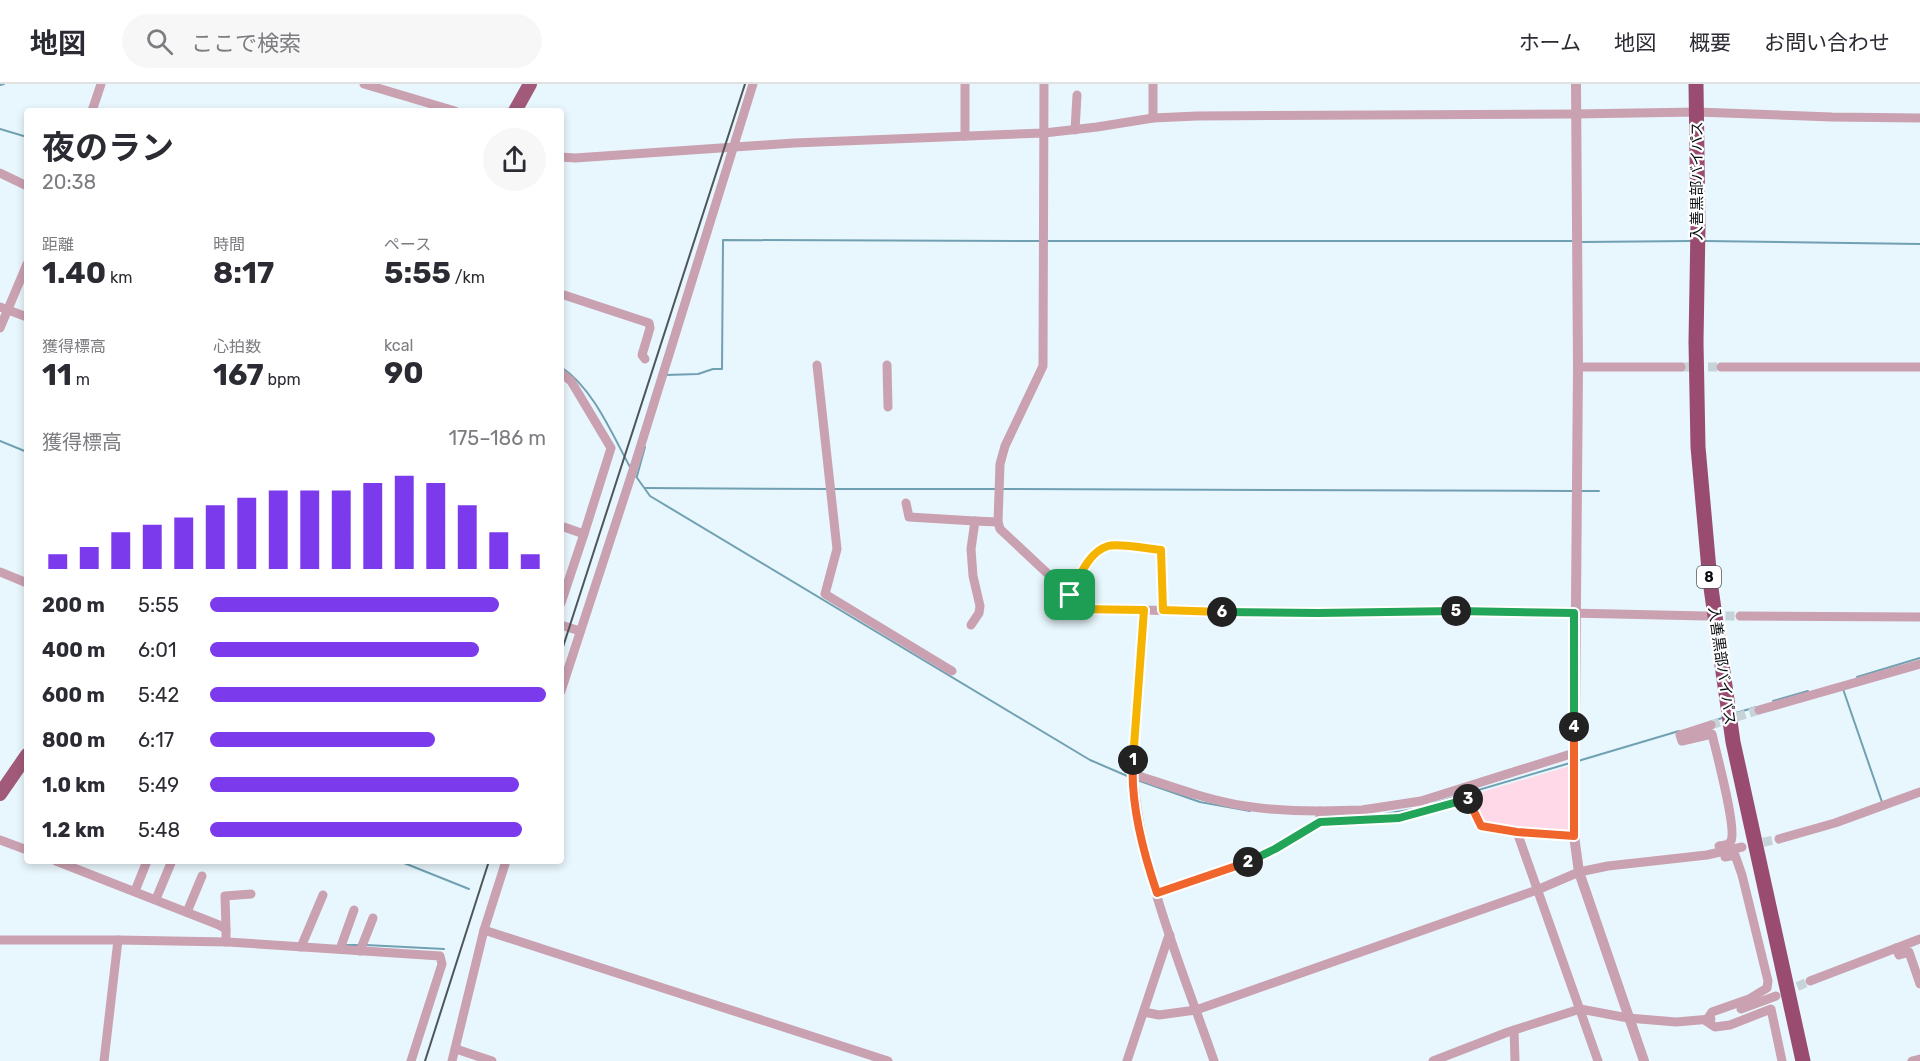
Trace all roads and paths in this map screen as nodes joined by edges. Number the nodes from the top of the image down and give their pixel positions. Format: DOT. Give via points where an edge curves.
graph roads {
  1 [pos="101,84"];
  2 [pos="364,84"];
  3 [pos="530,84"];
  4 [pos="753,84"];
  5 [pos="965,84"];
  6 [pos="1044,84"];
  7 [pos="1153,84"];
  8 [pos="1576,84"];
  9 [pos="1696,84"];
  10 [pos="1077,95"];
  11 [pos="93,108"];
  12 [pos="439,108"];
  13 [pos="517,108"];
  14 [pos="1697,112"];
  15 [pos="1575,114"];
  16 [pos="1153,117"];
  17 [pos="1920,118"];
  18 [pos="1075,130"];
  19 [pos="1044,133"];
  20 [pos="965,136"];
  21 [pos="733,147"];
  22 [pos="564,157"];
  23 [pos="0,173"];
  24 [pos="24,185"];
  25 [pos="24,270"];
  26 [pos="564,295"];
  27 [pos="4,308"];
  28 [pos="24,316"];
  29 [pos="0,328"];
  30 [pos="645,359"];
  31 [pos="817,364"];
  32 [pos="887,365"];
  33 [pos="1578,367"];
  34 [pos="1681,367"];
  35 [pos="1721,367"];
  36 [pos="1920,367"];
  37 [pos="564,376"];
  38 [pos="888,407"];
  39 [pos="906,503"];
  40 [pos="975,521"];
  41 [pos="998,522"];
  42 [pos="564,527"];
  43 [pos="584,534"];
  44 [pos="0,572"];
  45 [pos="24,582"];
  46 [pos="564,594"];
  47 [pos="1070,595"];
  48 [pos="1144,610"];
  49 [pos="1163,610"];
  50 [pos="1574,613"];
  51 [pos="1706,616"];
  52 [pos="1740,616"];
  53 [pos="1920,617"];
  54 [pos="971,625"];
  55 [pos="564,626"];
  56 [pos="580,631"];
  57 [pos="1920,664"];
  58 [pos="952,671"];
  59 [pos="564,682"];
  60 [pos="1759,710"];
  61 [pos="1711,725"];
  62 [pos="1574,753"];
  63 [pos="24,759"];
  64 [pos="1133,774"];
  65 [pos="1920,792"];
  66 [pos="0,794"];
  67 [pos="1320,812"];
  68 [pos="1320,822"];
  69 [pos="1517,832"];
  70 [pos="1574,836"];
  71 [pos="1779,839"];
  72 [pos="0,840"];
  73 [pos="1742,847"];
  74 [pos="24,849"];
  75 [pos="1689,857"];
  76 [pos="64,864"];
  77 [pos="146,864"];
  78 [pos="171,864"];
  79 [pos="506,864"];
  80 [pos="1578,872"];
  81 [pos="202,876"];
  82 [pos="1537,890"];
  83 [pos="135,891"];
  84 [pos="1157,893"];
  85 [pos="251,894"];
  86 [pos="323,895"];
  87 [pos="156,899"];
  88 [pos="354,910"];
  89 [pos="187,912"];
  90 [pos="373,918"];
  91 [pos="226,929"];
  92 [pos="484,930"];
  93 [pos="1170,935"];
  94 [pos="1920,939"];
  95 [pos="0,940"];
  96 [pos="118,940"];
  97 [pos="226,942"];
  98 [pos="301,947"];
  99 [pos="1896,948"];
  100 [pos="340,950"];
  101 [pos="360,951"];
  102 [pos="1810,981"];
  103 [pos="1920,984"];
  104 [pos="1776,996"];
  105 [pos="1580,1009"];
  106 [pos="1196,1010"];
  107 [pos="1144,1012"];
  108 [pos="1628,1018"];
  109 [pos="1706,1021"];
  110 [pos="462,1024"];
  111 [pos="1514,1030"];
  112 [pos="456,1049"];
  113 [pos="1920,1059"];
  114 [pos="104,1061"];
  115 [pos="411,1061"];
  116 [pos="446,1061"];
  117 [pos="452,1061"];
  118 [pos="492,1061"];
  119 [pos="888,1061"];
  120 [pos="1127,1061"];
  121 [pos="1214,1061"];
  122 [pos="1433,1061"];
  123 [pos="1515,1061"];
  124 [pos="1598,1061"];
  125 [pos="1644,1061"];
  126 [pos="1782,1061"];
  127 [pos="1803,1061"];
  128 [pos="1912,1061"];
  1 -- 11 [label="street"];
  2 -- 12 [label="street"];
  3 -- 13 [label="main road"];
  4 -- 21 [label="street"];
  5 -- 20 [label="street"];
  6 -- 19 [label="street"];
  7 -- 16 [label="street"];
  8 -- 15 [label="street"];
  9 -- 14 [label="highway, 入善黒部バイパス / 8"];
  10 -- 18 [label="street"];
  14 -- 15 [label="street"];
  14 -- 17 [label="street"];
  14 -- 127 [label="highway, 入善黒部バイパス / 8" via="1698,447 1710,581 1733,742"];
  15 -- 16 [label="street"];
  15 -- 33 [label="street"];
  16 -- 18 [label="street"];
  18 -- 19 [label="street"];
  19 -- 20 [label="street"];
  19 -- 41 [label="street" via="1042,366 1005,446 1000,464"];
  20 -- 21 [label="street"];
  21 -- 22 [label="street"];
  21 -- 56 [label="street"];
  23 -- 24 [label="street"];
  25 -- 27 [label="street"];
  26 -- 30 [label="street" via="649,323 642,355"];
  27 -- 28 [label="street"];
  27 -- 29 [label="street"];
  31 -- 58 [label="street" via="837,549 825,594"];
  32 -- 38 [label="street"];
  33 -- 34 [label="street"];
  33 -- 50 [label="street"];
  35 -- 36 [label="street"];
  37 -- 43 [label="street" via="571,381 611,448"];
  39 -- 40 [label="street" via="909,516"];
  40 -- 41 [label="street"];
  40 -- 54 [label="street" via="970,549 980,606"];
  41 -- 47 [label="street" via="1000,529"];
  42 -- 43 [label="street"];
  43 -- 46 [label="street"];
  44 -- 45 [label="street"];
  47 -- 48 [label="street" via="1078,602 1078,609"];
  47 -- 49 [label="street" via="1094,555 1109,546 1161,550"];
  48 -- 49 [label="street"];
  48 -- 64 [label="street"];
  49 -- 50 [label="street"];
  50 -- 51 [label="street"];
  50 -- 62 [label="street"];
  52 -- 53 [label="street"];
  55 -- 56 [label="street"];
  56 -- 59 [label="street"];
  57 -- 60 [label="street"];
  61 -- 75 [label="street" via="1680,735 1682,741 1712,734 1732,839 1728,844 1691,853"];
  62 -- 67 [label="street" via="1421,801"];
  62 -- 70 [label="street"];
  63 -- 66 [label="main road"];
  64 -- 67 [label="street" via="1244,806"];
  64 -- 84 [label="street" via="1143,844"];
  65 -- 71 [label="street"];
  67 -- 68 [label="street"];
  68 -- 69 [label="street" via="1399,818 1469,798 1481,826"];
  68 -- 84 [label="street" via="1242,865"];
  69 -- 70 [label="street"];
  69 -- 82 [label="street"];
  70 -- 80 [label="street"];
  72 -- 74 [label="street"];
  73 -- 75 [label="street"];
  75 -- 80 [label="street"];
  75 -- 109 [label="street" via="1691,862 1701,862 1735,855 1768,981 1767,988 1712,1012"];
  76 -- 83 [label="street"];
  77 -- 83 [label="street"];
  78 -- 87 [label="street"];
  79 -- 92 [label="street"];
  80 -- 82 [label="street"];
  80 -- 108 [label="street"];
  81 -- 89 [label="street"];
  82 -- 105 [label="street"];
  82 -- 106 [label="street"];
  83 -- 87 [label="street"];
  84 -- 93 [label="street"];
  85 -- 91 [label="street" via="225,896"];
  86 -- 98 [label="street"];
  87 -- 89 [label="street"];
  88 -- 100 [label="street"];
  89 -- 91 [label="street"];
  90 -- 101 [label="street"];
  91 -- 97 [label="street"];
  92 -- 110 [label="street"];
  92 -- 119 [label="street"];
  93 -- 106 [label="street"];
  93 -- 107 [label="street"];
  94 -- 99 [label="street"];
  95 -- 96 [label="street"];
  96 -- 97 [label="street"];
  96 -- 114 [label="street"];
  97 -- 98 [label="street"];
  98 -- 100 [label="street"];
  99 -- 102 [label="street"];
  99 -- 103 [label="street" via="1899,955 1909,952"];
  100 -- 101 [label="street"];
  101 -- 115 [label="street" via="440,956 442,964"];
  104 -- 109 [label="street"];
  105 -- 108 [label="street"];
  105 -- 111 [label="street"];
  105 -- 124 [label="street"];
  106 -- 107 [label="street" via="1159,1015"];
  106 -- 121 [label="street"];
  107 -- 120 [label="street"];
  108 -- 109 [label="street"];
  108 -- 125 [label="street"];
  109 -- 126 [label="street" via="1715,1027 1730,1025 1771,1009"];
  110 -- 112 [label="street"];
  110 -- 116 [label="street"];
  111 -- 122 [label="street"];
  111 -- 123 [label="street"];
  112 -- 117 [label="street"];
  112 -- 118 [label="street"];
  113 -- 128 [label="street"];
}
